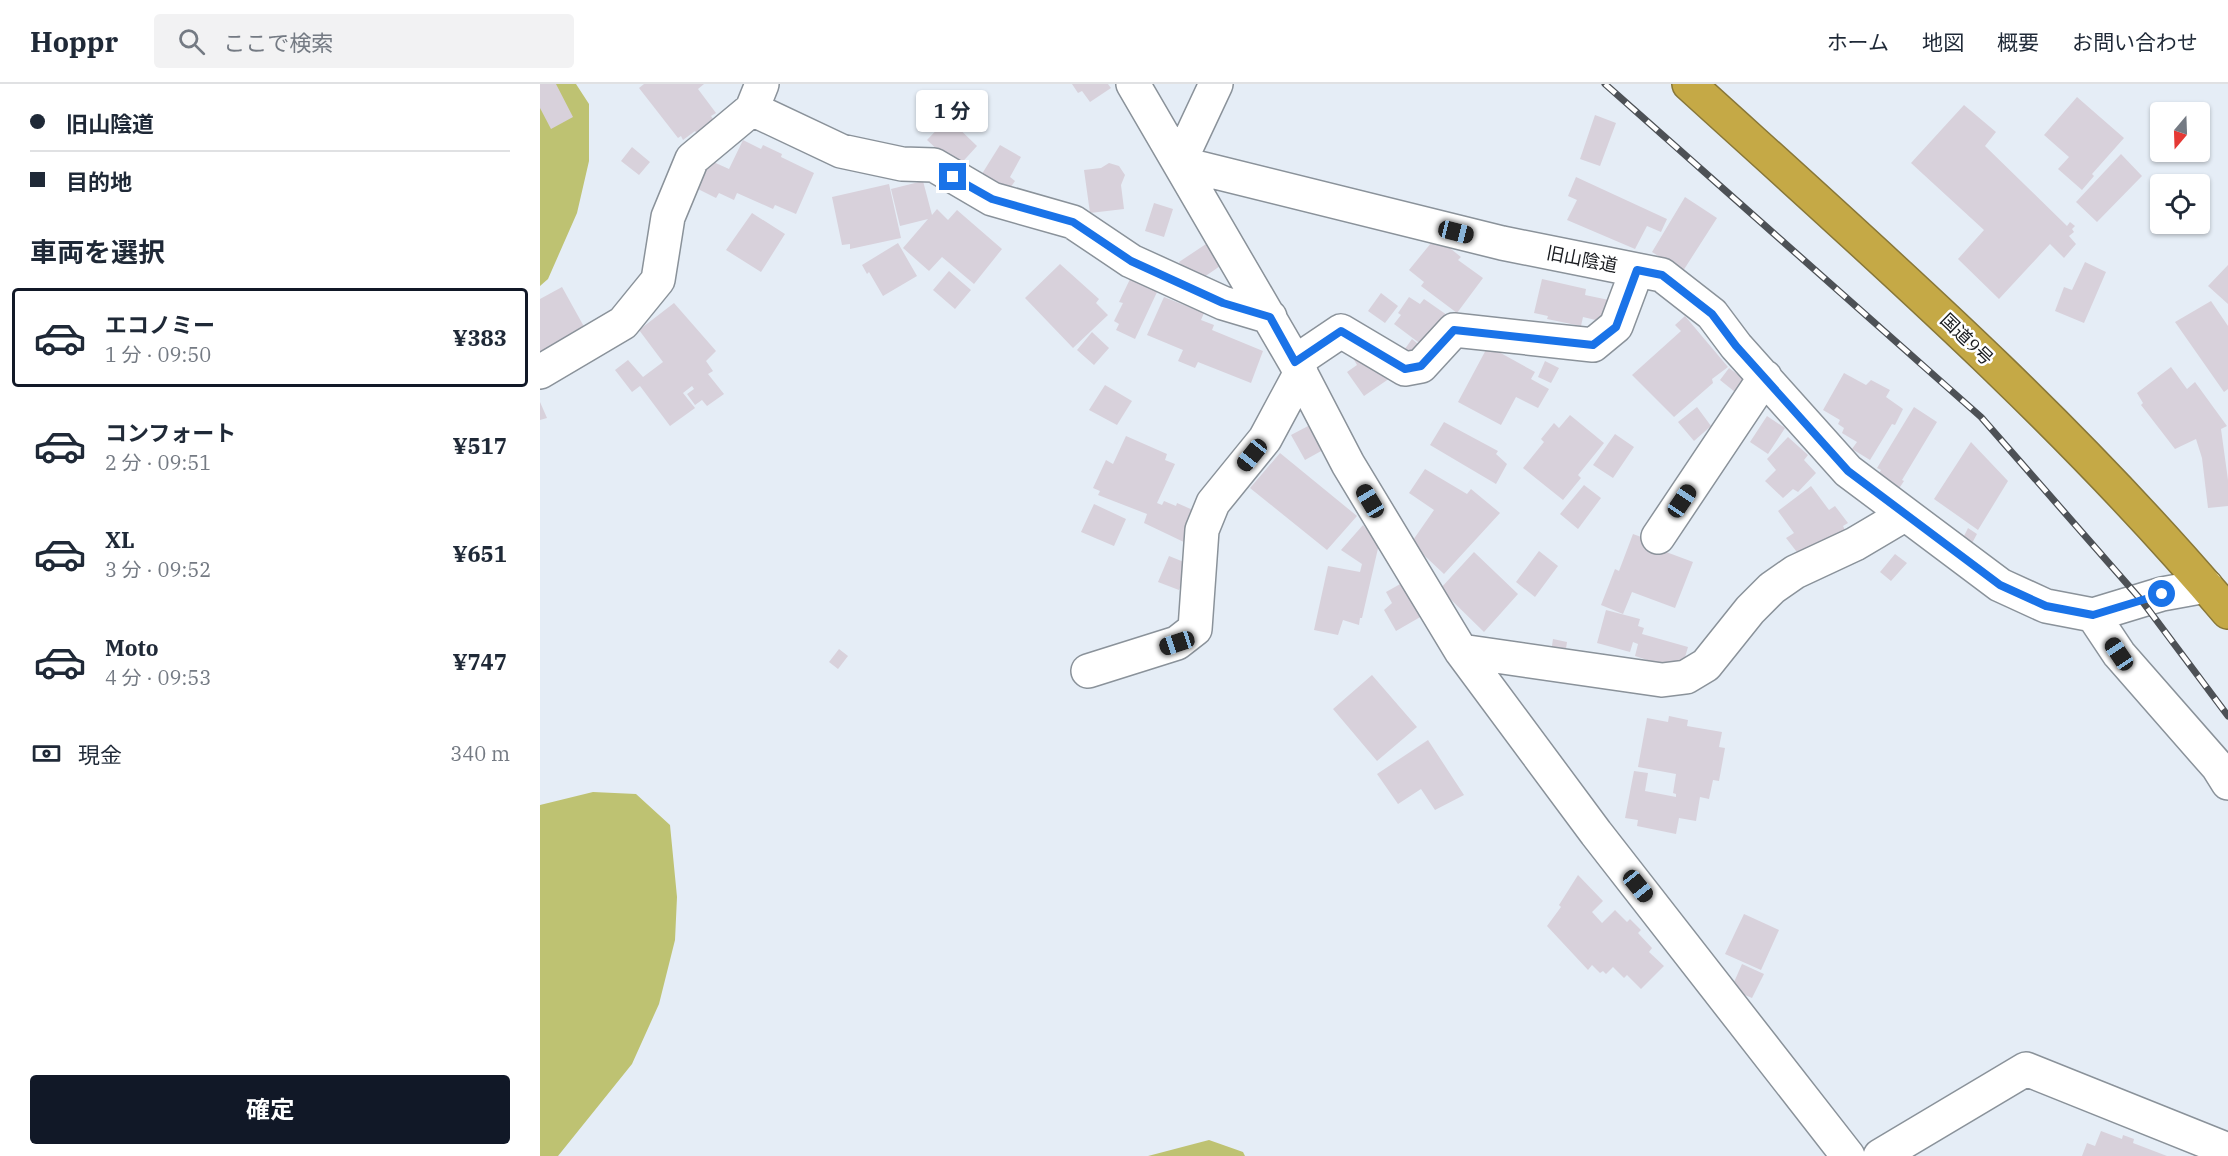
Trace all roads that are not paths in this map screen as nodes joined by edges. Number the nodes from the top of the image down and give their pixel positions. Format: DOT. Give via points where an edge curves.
graph roads {
  1 [pos="1133,84"];
  2 [pos="1216,84"];
  3 [pos="1689,84"];
  4 [pos="757,96"];
  5 [pos="1179,163"];
  6 [pos="1637,270"];
  7 [pos="1270,317"];
  8 [pos="1298,367"];
  9 [pos="540,372"];
  10 [pos="1765,377"];
  11 [pos="1904,515"];
  12 [pos="1658,537"];
  13 [pos="2206,586"];
  14 [pos="2228,612"];
  15 [pos="2093,615"];
  16 [pos="1461,651"];
  17 [pos="1088,671"];
  18 [pos="2228,783"];
  19 [pos="2228,1150"];
  20 [pos="1848,1156"];
  21 [pos="1881,1156"];
  1 -- 5 [label="street"];
  2 -- 5 [label="street"];
  3 -- 13 [label="highway, 国道9号" via="1980,351 2093,463"];
  4 -- 7 [label="street" via="841,151 902,164 934,165 992,199 1073,222 1131,261 1223,303"];
  4 -- 9 [label="street" via="692,159 668,216 658,280 623,323"];
  5 -- 6 [label="street, 旧山陰道" via="1502,243"];
  5 -- 7 [label="street"];
  6 -- 8 [label="street" via="1616,327 1593,345 1454,330 1421,366 1405,369 1341,331"];
  6 -- 10 [label="street, 旧山陰道" via="1662,275 1712,314"];
  7 -- 8 [label="street"];
  8 -- 16 [label="street" via="1348,464"];
  8 -- 17 [label="street" via="1265,440 1213,503 1202,530 1195,630 1177,643"];
  10 -- 11 [label="street, 旧山陰道" via="1848,471"];
  10 -- 12 [label="street"];
  11 -- 15 [label="street, 旧山陰道" via="2000,585 2046,606"];
  11 -- 16 [label="street" via="1772,588 1706,665 1686,677 1662,680"];
  13 -- 14 [label="highway, 国道9号"];
  13 -- 15 [label="street, 旧山陰道" via="2162,594"];
  15 -- 18 [label="street" via="2119,654"];
  16 -- 20 [label="street" via="1596,833"];
  19 -- 21 [label="street" via="2026,1069"];
}
